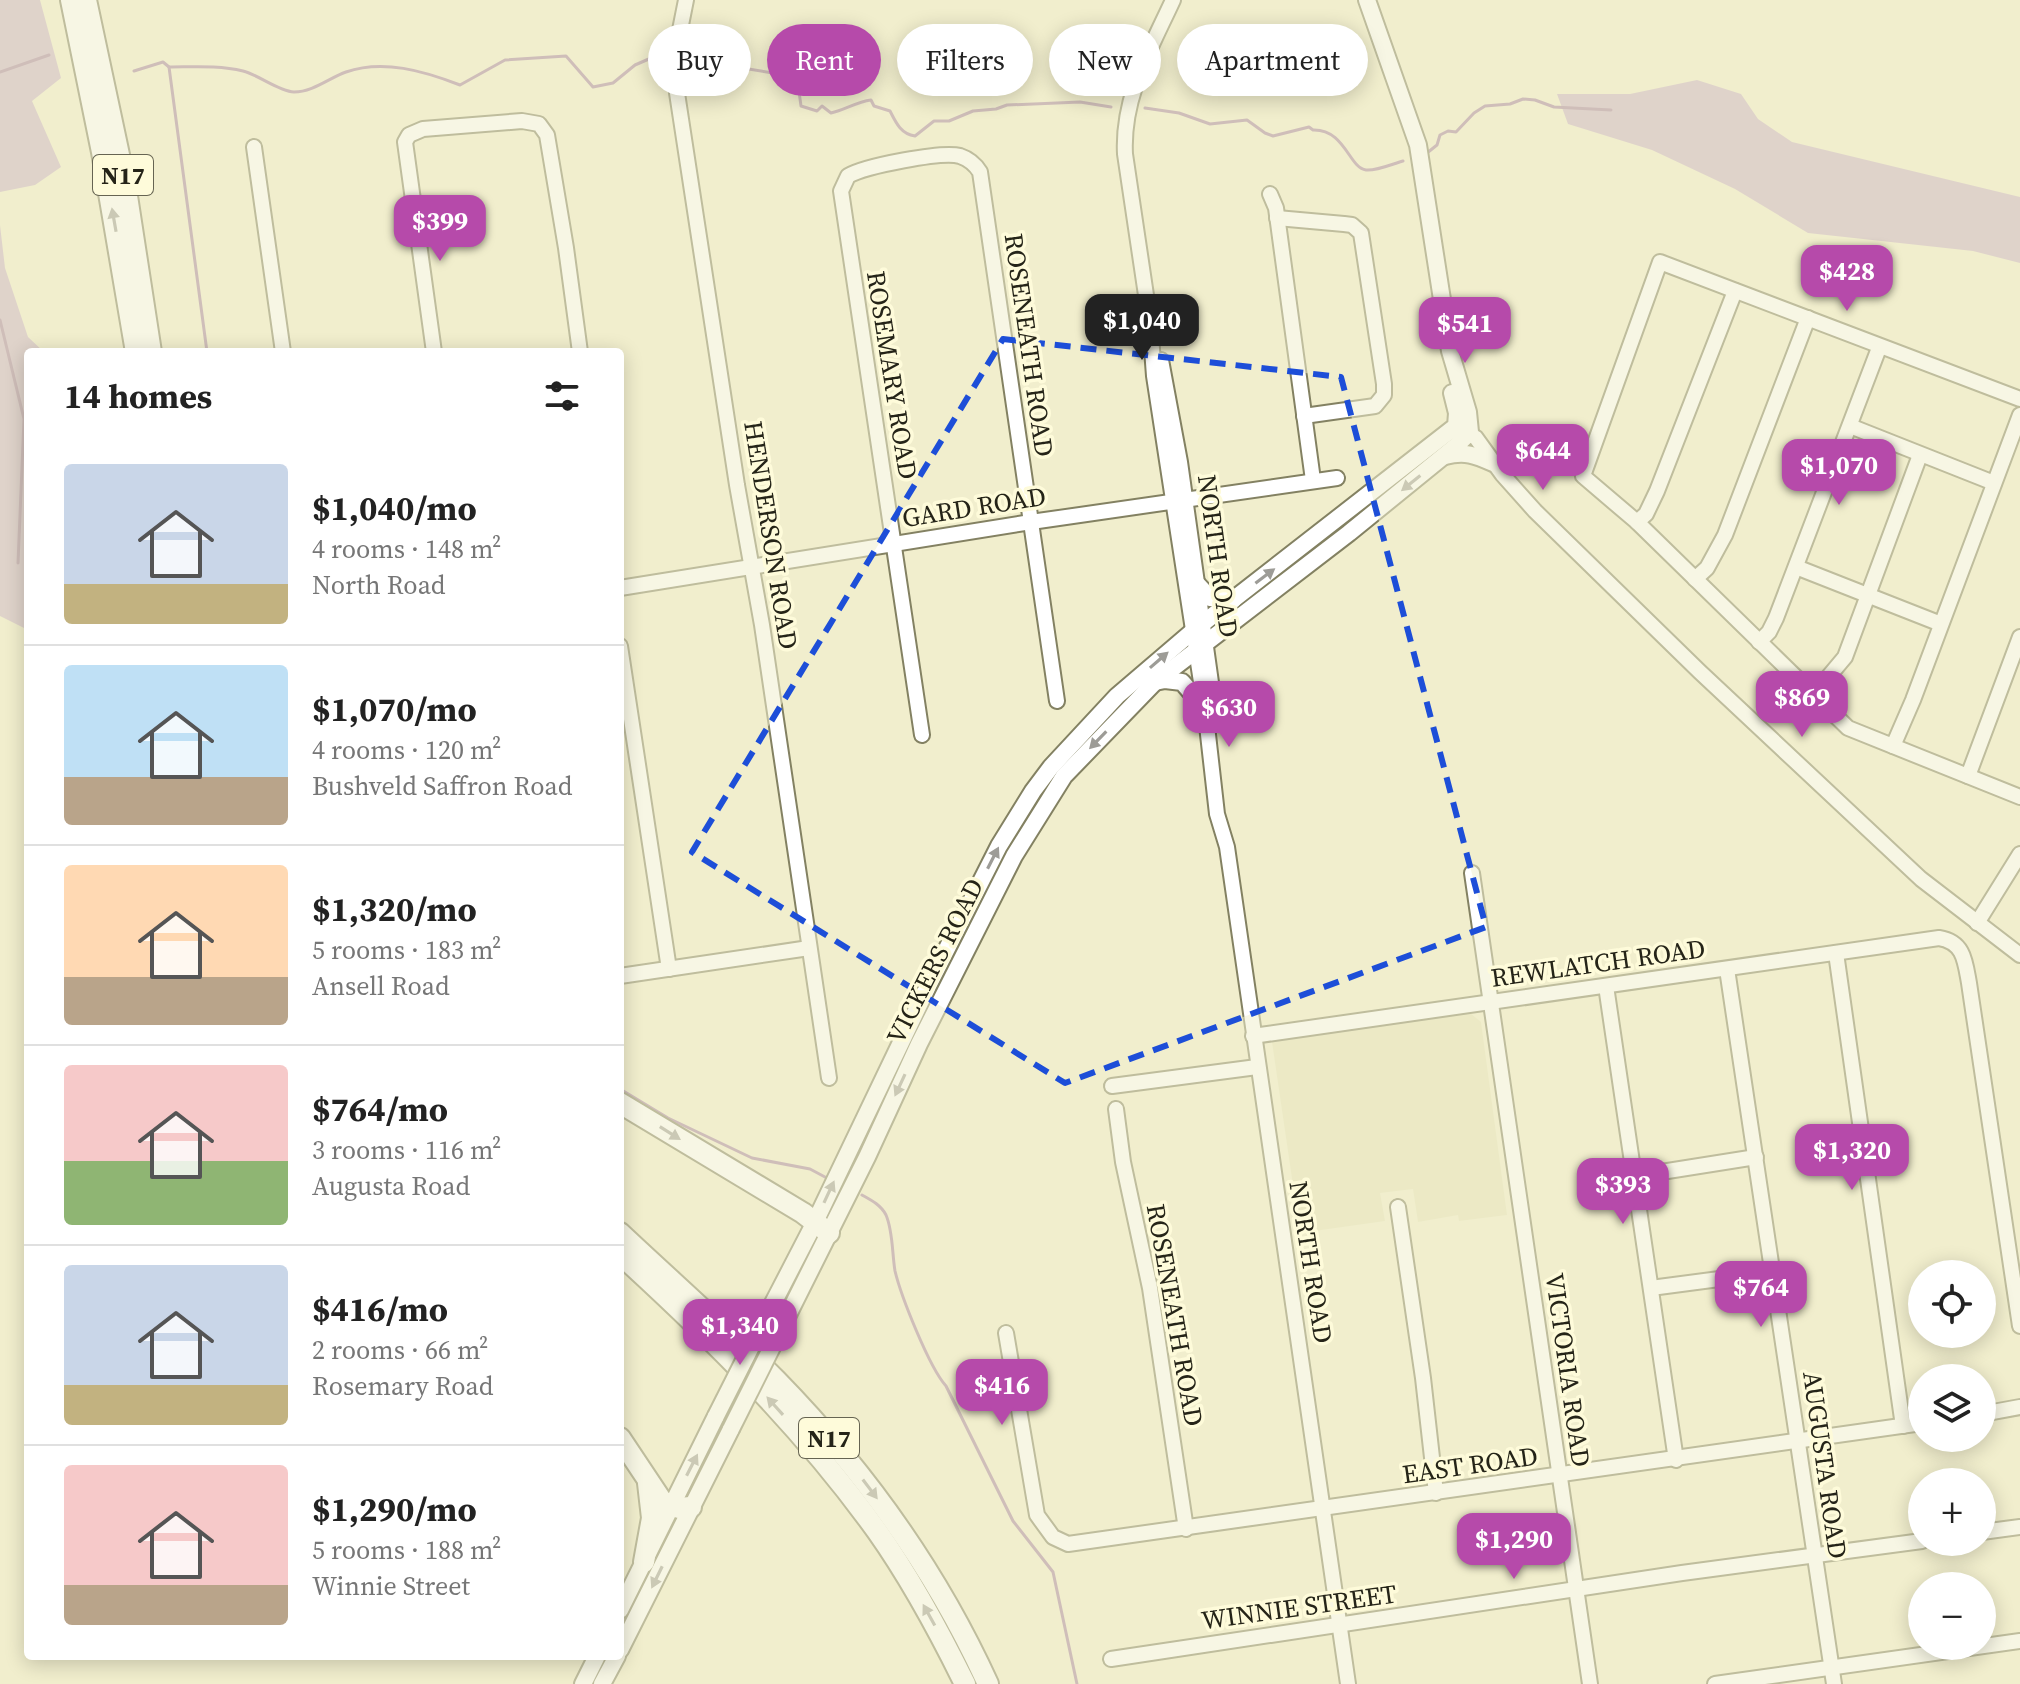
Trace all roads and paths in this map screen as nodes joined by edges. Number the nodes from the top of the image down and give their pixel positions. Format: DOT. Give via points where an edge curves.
graph roads {
  1 [pos="71,0"];
  2 [pos="86,0"];
  3 [pos="686,0"];
  4 [pos="1173,0"];
  5 [pos="1357,0"];
  6 [pos="1367,0"];
  7 [pos="254,147"];
  8 [pos="1270,194"];
  9 [pos="843,212"];
  10 [pos="1277,218"];
  11 [pos="1735,291"];
  12 [pos="1808,318"];
  13 [pos="135,348"];
  14 [pos="150,348"];
  15 [pos="282,348"];
  16 [pos="433,348"];
  17 [pos="579,348"];
  18 [pos="1879,348"];
  19 [pos="2020,399"];
  20 [pos="2020,415"];
  21 [pos="1304,416"];
  22 [pos="1850,426"];
  23 [pos="1463,429"];
  24 [pos="1920,455"];
  25 [pos="1444,456"];
  26 [pos="1493,463"];
  27 [pos="1337,478"];
  28 [pos="1313,480"];
  29 [pos="1994,483"];
  30 [pos="1179,500"];
  31 [pos="1031,522"];
  32 [pos="1637,522"];
  33 [pos="894,544"];
  34 [pos="752,566"];
  35 [pos="1796,567"];
  36 [pos="1695,579"];
  37 [pos="1198,585"];
  38 [pos="624,587"];
  39 [pos="1868,595"];
  40 [pos="1233,600"];
  41 [pos="1941,624"];
  42 [pos="1198,627"];
  43 [pos="2020,637"];
  44 [pos="1759,642"];
  45 [pos="1201,646"];
  46 [pos="624,672"];
  47 [pos="1155,682"];
  48 [pos="1814,694"];
  49 [pos="1057,701"];
  50 [pos="1205,708"];
  51 [pos="922,735"];
  52 [pos="1893,746"];
  53 [pos="1968,776"];
  54 [pos="2020,797"];
  55 [pos="1227,847"];
  56 [pos="2020,854"];
  57 [pos="1472,873"];
  58 [pos="1977,923"];
  59 [pos="809,948"];
  60 [pos="1836,953"];
  61 [pos="2020,955"];
  62 [pos="669,969"];
  63 [pos="1727,969"];
  64 [pos="624,975"];
  65 [pos="1606,986"];
  66 [pos="1492,1002"];
  67 [pos="1253,1036"];
  68 [pos="1257,1067"];
  69 [pos="829,1078"];
  70 [pos="1112,1086"];
  71 [pos="624,1105"];
  72 [pos="1116,1109"];
  73 [pos="1756,1157"];
  74 [pos="1636,1176"];
  75 [pos="1398,1207"];
  76 [pos="822,1228"];
  77 [pos="624,1237"];
  78 [pos="624,1258"];
  79 [pos="1772,1272"];
  80 [pos="1651,1288"];
  81 [pos="2020,1326"];
  82 [pos="1006,1333"];
  83 [pos="2020,1407"];
  84 [pos="1996,1411"];
  85 [pos="1908,1425"];
  86 [pos="1903,1426"];
  87 [pos="1797,1442"];
  88 [pos="624,1444"];
  89 [pos="1676,1460"];
  90 [pos="1559,1476"];
  91 [pos="648,1483"];
  92 [pos="1436,1493"];
  93 [pos="681,1506"];
  94 [pos="1323,1509"];
  95 [pos="2020,1527"];
  96 [pos="1186,1529"];
  97 [pos="1996,1530"];
  98 [pos="1908,1543"];
  99 [pos="1813,1555"];
  100 [pos="644,1562"];
  101 [pos="1576,1590"];
  102 [pos="624,1602"];
  103 [pos="1340,1626"];
  104 [pos="624,1641"];
  105 [pos="2020,1641"];
  106 [pos="1111,1659"];
  107 [pos="595,1660"];
  108 [pos="615,1660"];
  109 [pos="1832,1667"];
  110 [pos="583,1684"];
  111 [pos="602,1684"];
  112 [pos="965,1684"];
  113 [pos="988,1684"];
  114 [pos="1348,1684"];
  115 [pos="1590,1684"];
  116 [pos="1715,1684"];
  117 [pos="1834,1684"];
  13 -- 1 [label="highway, N17, one-way"];
  2 -- 14 [label="highway, N17" via="125,183"];
  3 -- 34 [label="street, HENDERSON ROAD" via="676,50 677,93"];
  4 -- 30 [label="street, NORTH ROAD" via="1131,96 1124,129 1151,352"];
  5 -- 23 [label="main road" via="1410,145 1440,346"];
  6 -- 23 [label="main road" via="1418,145 1450,351 1468,412"];
  7 -- 15 [label="street"];
  8 -- 10 [label="street"];
  9 -- 31 [label="street, ROSENEATH ROAD" via="842,186 863,169 955,155 978,168"];
  9 -- 33 [label="street, ROSEMARY ROAD"];
  10 -- 21 [label="street"];
  10 -- 21 [label="street" via="1352,225 1361,233 1384,384 1384,395 1375,406"];
  11 -- 12 [label="street"];
  11 -- 32 [label="street" via="1657,491"];
  11 -- 32 [label="street" via="1660,262 1583,476"];
  12 -- 18 [label="street"];
  12 -- 36 [label="street" via="1725,535"];
  16 -- 17 [label="street" via="405,142 415,131 522,121 543,127 547,135"];
  18 -- 19 [label="street"];
  18 -- 22 [label="street"];
  20 -- 29 [label="street"];
  21 -- 28 [label="street"];
  22 -- 24 [label="street"];
  22 -- 35 [label="street"];
  23 -- 25 [label="main road, VICKERS ROAD"];
  23 -- 26 [label="street"];
  40 -- 23 [label="main road, VICKERS ROAD, one-way"];
  24 -- 29 [label="street"];
  24 -- 39 [label="street"];
  25 -- 26 [label="main road" via="1462,452"];
  25 -- 45 [label="main road, VICKERS ROAD, one-way"];
  26 -- 58 [label="street" via="1700,672 1921,879"];
  27 -- 28 [label="street, GARD ROAD"];
  28 -- 30 [label="street, GARD ROAD"];
  29 -- 41 [label="street"];
  30 -- 31 [label="street, GARD ROAD"];
  30 -- 37 [label="street, NORTH ROAD"];
  30 -- 42 [label="street, NORTH ROAD"];
  31 -- 33 [label="street, GARD ROAD"];
  31 -- 49 [label="street, ROSENEATH ROAD"];
  32 -- 36 [label="street"];
  33 -- 34 [label="street, GARD ROAD"];
  33 -- 51 [label="street, ROSEMARY ROAD"];
  34 -- 38 [label="street, GARD ROAD"];
  34 -- 59 [label="street, HENDERSON ROAD"];
  35 -- 39 [label="street"];
  35 -- 44 [label="street" via="1776,618"];
  36 -- 44 [label="street"];
  37 -- 40 [label="main road" via="1210,598"];
  37 -- 42 [label="street, NORTH ROAD"];
  39 -- 41 [label="street"];
  39 -- 48 [label="street" via="1845,657"];
  40 -- 42 [label="main road, VICKERS ROAD"];
  41 -- 52 [label="street"];
  42 -- 45 [label="street, NORTH ROAD"];
  76 -- 42 [label="main road, VICKERS ROAD, one-way" via="928,986 1033,791 1095,719"];
  43 -- 53 [label="street"];
  44 -- 48 [label="street"];
  45 -- 47 [label="main road, VICKERS ROAD"];
  45 -- 50 [label="street, NORTH ROAD"];
  45 -- 55 [label="street, NORTH ROAD"];
  46 -- 62 [label="street"];
  47 -- 50 [label="main road" via="1182,682"];
  47 -- 76 [label="main road, VICKERS ROAD, one-way" via="1069,770 1032,824"];
  48 -- 52 [label="street" via="1848,728"];
  50 -- 55 [label="street, NORTH ROAD" via="1217,814"];
  52 -- 53 [label="street"];
  53 -- 54 [label="street"];
  55 -- 67 [label="street, NORTH ROAD"];
  56 -- 58 [label="street"];
  57 -- 66 [label="street, VICTORIA ROAD"];
  58 -- 61 [label="street"];
  59 -- 62 [label="street"];
  59 -- 69 [label="street, HENDERSON ROAD"];
  60 -- 63 [label="street, REWLATCH ROAD"];
  60 -- 81 [label="street, REWLATCH ROAD" via="1939,938 1961,951"];
  60 -- 86 [label="street"];
  62 -- 64 [label="street"];
  63 -- 65 [label="street, REWLATCH ROAD"];
  63 -- 73 [label="street, AUGUSTA ROAD"];
  65 -- 66 [label="street, REWLATCH ROAD"];
  65 -- 74 [label="street"];
  66 -- 67 [label="street, REWLATCH ROAD"];
  66 -- 90 [label="street, VICTORIA ROAD"];
  67 -- 68 [label="street, NORTH ROAD"];
  68 -- 70 [label="street"];
  68 -- 94 [label="street, NORTH ROAD"];
  71 -- 76 [label="highway, one-way"];
  72 -- 96 [label="street, ROSENEATH ROAD" via="1150,1288"];
  73 -- 74 [label="street"];
  73 -- 79 [label="street, AUGUSTA ROAD"];
  74 -- 80 [label="street"];
  75 -- 92 [label="street"];
  76 -- 93 [label="main road, VICKERS ROAD, bridge" via="784,1323 731,1429"];
  93 -- 76 [label="main road, VICKERS ROAD, one-way, bridge" via="716,1416 769,1311"];
  77 -- 113 [label="highway, N17, one-way" via="775,1379 862,1478 923,1562"];
  112 -- 78 [label="highway, N17, one-way" via="894,1556 818,1455 730,1358"];
  79 -- 80 [label="street"];
  79 -- 87 [label="street, AUGUSTA ROAD"];
  80 -- 89 [label="street"];
  82 -- 96 [label="street, EAST ROAD" via="1037,1515 1053,1537 1068,1544"];
  83 -- 84 [label="street"];
  85 -- 86 [label="street, EAST ROAD"];
  86 -- 87 [label="street, EAST ROAD"];
  87 -- 89 [label="street, EAST ROAD"];
  87 -- 99 [label="street, AUGUSTA ROAD"];
  88 -- 91 [label="highway"];
  89 -- 90 [label="street, EAST ROAD"];
  90 -- 92 [label="street, EAST ROAD"];
  90 -- 101 [label="street, VICTORIA ROAD"];
  91 -- 93 [label="highway" via="662,1501"];
  91 -- 100 [label="highway" via="652,1518"];
  92 -- 94 [label="street, EAST ROAD"];
  93 -- 100 [label="main road, VICKERS ROAD"];
  93 -- 104 [label="main road, VICKERS ROAD, one-way"];
  94 -- 96 [label="street, EAST ROAD"];
  94 -- 103 [label="street, NORTH ROAD"];
  95 -- 97 [label="street"];
  98 -- 99 [label="street, WINNIE STREET"];
  99 -- 101 [label="street, WINNIE STREET"];
  99 -- 109 [label="street, AUGUSTA ROAD"];
  100 -- 102 [label="main road, VICKERS ROAD"];
  101 -- 103 [label="street, WINNIE STREET"];
  101 -- 115 [label="street, VICTORIA ROAD"];
  103 -- 106 [label="street, WINNIE STREET"];
  103 -- 114 [label="street, NORTH ROAD"];
  105 -- 109 [label="street"];
  107 -- 110 [label="main road"];
  108 -- 111 [label="main road"];
  109 -- 116 [label="street"];
  109 -- 117 [label="street, AUGUSTA ROAD"];
}
